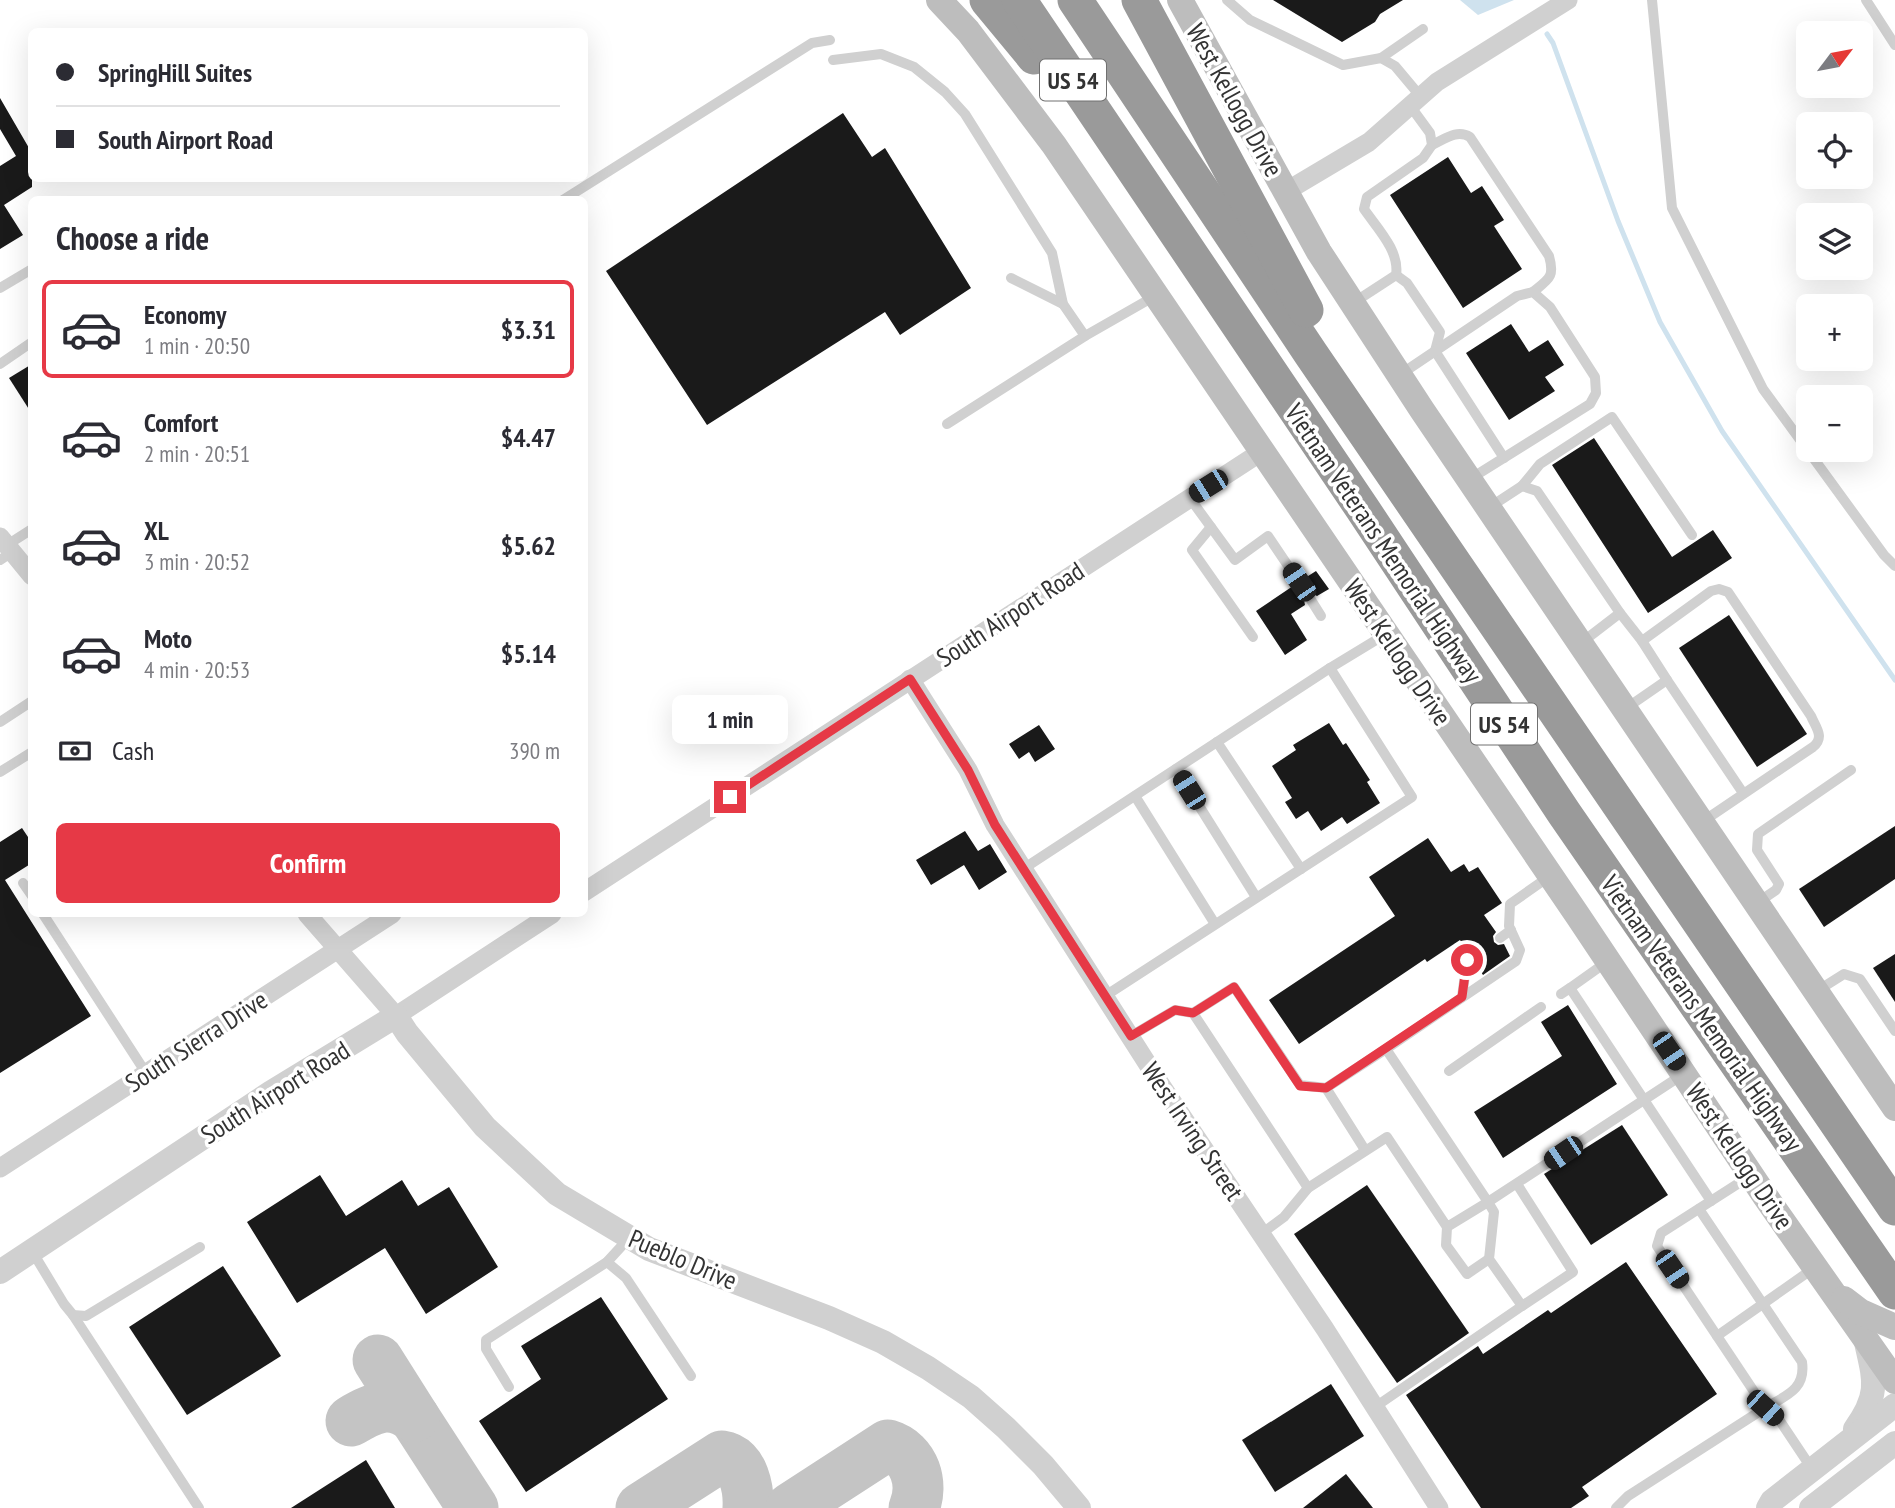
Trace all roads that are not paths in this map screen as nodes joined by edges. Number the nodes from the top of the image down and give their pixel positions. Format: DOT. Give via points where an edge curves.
graph roads {
  1 [pos="939,0"];
  2 [pos="987,0"];
  3 [pos="1019,0"];
  4 [pos="1075,0"];
  5 [pos="1139,0"];
  6 [pos="1180,0"];
  7 [pos="1227,0"];
  8 [pos="1568,0"];
  9 [pos="1652,0"];
  10 [pos="1866,0"];
  11 [pos="1423,29"];
  12 [pos="830,40"];
  13 [pos="1895,45"];
  14 [pos="1381,58"];
  15 [pos="833,60"];
  16 [pos="1416,102"];
  17 [pos="1432,145"];
  18 [pos="1126,160"];
  19 [pos="1285,192"];
  20 [pos="569,196"];
  21 [pos="28,270"];
  22 [pos="1396,275"];
  23 [pos="1011,278"];
  24 [pos="0,288"];
  25 [pos="1533,292"];
  26 [pos="1156,296"];
  27 [pos="1352,303"];
  28 [pos="1063,304"];
  29 [pos="1085,336"];
  30 [pos="28,345"];
  31 [pos="1435,351"];
  32 [pos="0,365"];
  33 [pos="1399,375"];
  34 [pos="947,424"];
  35 [pos="1261,452"];
  36 [pos="1504,458"];
  37 [pos="1469,480"];
  38 [pos="1522,486"];
  39 [pos="1189,498"];
  40 [pos="1412,503"];
  41 [pos="1489,508"];
  42 [pos="1211,527"];
  43 [pos="28,532"];
  44 [pos="1692,535"];
  45 [pos="5,548"];
  46 [pos="1895,566"];
  47 [pos="28,572"];
  48 [pos="1299,582"];
  49 [pos="1311,600"];
  50 [pos="1620,612"];
  51 [pos="1321,617"];
  52 [pos="1386,634"];
  53 [pos="1253,637"];
  54 [pos="1642,642"];
  55 [pos="1580,643"];
  56 [pos="1330,668"];
  57 [pos="910,679"];
  58 [pos="1667,680"];
  59 [pos="28,704"];
  60 [pos="1625,709"];
  61 [pos="0,722"];
  62 [pos="1217,742"];
  63 [pos="28,754"];
  64 [pos="1176,769"];
  65 [pos="1851,770"];
  66 [pos="0,772"];
  67 [pos="1743,793"];
  68 [pos="1135,796"];
  69 [pos="1701,822"];
  70 [pos="1023,869"];
  71 [pos="1301,869"];
  72 [pos="1551,876"];
  73 [pos="23,883"];
  74 [pos="588,889"];
  75 [pos="28,890"];
  76 [pos="1256,897"];
  77 [pos="1756,904"];
  78 [pos="45,917"];
  79 [pos="310,917"];
  80 [pos="387,917"];
  81 [pos="547,917"];
  82 [pos="1215,924"];
  83 [pos="1511,930"];
  84 [pos="1500,938"];
  85 [pos="337,949"];
  86 [pos="1471,957"];
  87 [pos="1608,961"];
  88 [pos="1816,992"];
  89 [pos="1105,996"];
  90 [pos="1462,997"];
  91 [pos="1541,1007"];
  92 [pos="1193,1013"];
  93 [pos="396,1016"];
  94 [pos="1895,1031"];
  95 [pos="1131,1036"];
  96 [pos="1386,1049"];
  97 [pos="1449,1071"];
  98 [pos="146,1073"];
  99 [pos="1684,1074"];
  100 [pos="1326,1088"];
  101 [pos="1645,1100"];
  102 [pos="1895,1108"];
  103 [pos="1365,1150"];
  104 [pos="0,1168"];
  105 [pos="1751,1175"];
  106 [pos="1520,1182"];
  107 [pos="1308,1188"];
  108 [pos="1711,1201"];
  109 [pos="1488,1202"];
  110 [pos="1895,1208"];
  111 [pos="1699,1209"];
  112 [pos="1447,1227"];
  113 [pos="1261,1234"];
  114 [pos="629,1238"];
  115 [pos="200,1247"];
  116 [pos="32,1251"];
  117 [pos="1489,1259"];
  118 [pos="607,1262"];
  119 [pos="1816,1266"];
  120 [pos="0,1272"];
  121 [pos="1892,1288"];
  122 [pos="1832,1289"];
  123 [pos="1763,1304"];
  124 [pos="1522,1306"];
  125 [pos="73,1315"];
  126 [pos="1895,1327"];
  127 [pos="1717,1336"];
  128 [pos="1865,1338"];
  129 [pos="691,1376"];
  130 [pos="1895,1381"];
  131 [pos="509,1387"];
  132 [pos="1895,1405"];
  133 [pos="1375,1407"];
  134 [pos="1765,1408"];
  135 [pos="1895,1443"];
  136 [pos="1841,1447"];
  137 [pos="1895,1465"];
  138 [pos="1812,1470"];
  139 [pos="1836,1488"];
  140 [pos="199,1508"];
  141 [pos="1079,1508"];
  142 [pos="1439,1508"];
  143 [pos="1616,1508"];
  144 [pos="1768,1508"];
  145 [pos="1811,1508"];
  1 -- 26 [label="main road, West Kellogg Drive" via="968,30 1054,145"];
  2 -- 18 [label="highway"];
  3 -- 18 [label="highway, Vietnam Veterans Memorial Highway / US 54"];
  4 -- 40 [label="highway, Vietnam Veterans Memorial Highway / US 54"];
  5 -- 40 [label="highway"];
  6 -- 19 [label="main road, West Kellogg Drive"];
  7 -- 14 [label="lane" via="1250,20 1343,65"];
  8 -- 16 [label="street" via="1437,82"];
  9 -- 46 [label="lane" via="1672,208 1763,389"];
  10 -- 13 [label="lane"];
  11 -- 14 [label="lane"];
  12 -- 20 [label="lane" via="812,43"];
  14 -- 16 [label="lane" via="1395,66"];
  15 -- 28 [label="lane" via="881,54 914,67 945,92 965,114 1052,253"];
  16 -- 17 [label="lane"];
  16 -- 19 [label="street" via="1369,142"];
  17 -- 22 [label="lane" via="1423,158 1367,197 1364,209 1394,254"];
  17 -- 25 [label="lane" via="1454,135 1471,137 1549,256 1553,269 1549,279"];
  18 -- 121 [label="highway, Vietnam Veterans Memorial Highway / US 54" via="1563,813"];
  19 -- 27 [label="main road, West Kellogg Drive"];
  21 -- 24 [label="lane"];
  22 -- 27 [label="lane"];
  22 -- 31 [label="lane" via="1407,283 1440,332"];
  23 -- 28 [label="lane"];
  25 -- 31 [label="lane" via="1517,296"];
  25 -- 36 [label="lane" via="1550,307 1595,377 1597,393 1590,404"];
  26 -- 29 [label="lane"];
  26 -- 35 [label="main road, West Kellogg Drive"];
  27 -- 33 [label="main road, West Kellogg Drive"];
  28 -- 29 [label="lane"];
  29 -- 34 [label="lane"];
  30 -- 32 [label="lane"];
  31 -- 33 [label="lane"];
  31 -- 36 [label="lane"];
  33 -- 37 [label="main road, West Kellogg Drive"];
  35 -- 39 [label="street, South Airport Road"];
  35 -- 52 [label="main road, West Kellogg Drive"];
  36 -- 37 [label="lane"];
  37 -- 41 [label="main road, West Kellogg Drive"];
  38 -- 41 [label="lane"];
  38 -- 44 [label="lane" via="1540,464 1612,417"];
  38 -- 50 [label="lane" via="1537,491"];
  39 -- 42 [label="lane"];
  39 -- 57 [label="street, South Airport Road"];
  40 -- 110 [label="highway, Vietnam Veterans Memorial Highway / US 54"];
  41 -- 55 [label="main road, West Kellogg Drive"];
  42 -- 48 [label="lane" via="1235,559 1268,536"];
  42 -- 53 [label="lane" via="1192,550"];
  43 -- 45 [label="lane"];
  45 -- 47 [label="street"];
  49 -- 51 [label="lane"];
  50 -- 54 [label="lane"];
  50 -- 55 [label="lane"];
  52 -- 56 [label="lane"];
  52 -- 72 [label="main road, West Kellogg Drive"];
  54 -- 58 [label="lane"];
  54 -- 67 [label="lane" via="1719,589 1728,592 1751,625 1820,736 1813,747"];
  55 -- 60 [label="main road, West Kellogg Drive"];
  56 -- 62 [label="lane"];
  56 -- 71 [label="lane" via="1412,797"];
  57 -- 70 [label="street, West Irving Street"];
  57 -- 74 [label="street, South Airport Road"];
  58 -- 60 [label="lane"];
  58 -- 67 [label="lane"];
  59 -- 61 [label="lane"];
  60 -- 69 [label="main road, West Kellogg Drive"];
  62 -- 64 [label="lane"];
  62 -- 71 [label="lane"];
  63 -- 66 [label="lane"];
  64 -- 68 [label="lane"];
  64 -- 76 [label="lane"];
  65 -- 77 [label="lane" via="1758,834 1757,850 1779,884"];
  67 -- 69 [label="lane"];
  68 -- 70 [label="lane"];
  68 -- 82 [label="lane"];
  69 -- 77 [label="main road, West Kellogg Drive"];
  70 -- 89 [label="street, West Irving Street"];
  71 -- 76 [label="lane"];
  72 -- 83 [label="lane" via="1510,904"];
  72 -- 87 [label="main road, West Kellogg Drive"];
  73 -- 75 [label="lane"];
  76 -- 82 [label="lane"];
  77 -- 88 [label="main road, West Kellogg Drive"];
  78 -- 98 [label="lane"];
  79 -- 85 [label="street, Pueblo Drive"];
  80 -- 85 [label="street, South Sierra Drive"];
  81 -- 93 [label="street, South Airport Road"];
  82 -- 89 [label="lane"];
  83 -- 84 [label="lane"];
  83 -- 90 [label="lane" via="1520,950 1516,961"];
  85 -- 93 [label="street, Pueblo Drive"];
  85 -- 98 [label="street, South Sierra Drive"];
  86 -- 90 [label="lane"];
  87 -- 99 [label="main road, West Kellogg Drive"];
  87 -- 101 [label="lane" via="1566,991"];
  88 -- 94 [label="lane" via="1843,974 1860,979"];
  88 -- 102 [label="main road, West Kellogg Drive"];
  89 -- 95 [label="street, West Irving Street"];
  90 -- 96 [label="lane"];
  91 -- 97 [label="lane"];
  92 -- 95 [label="lane" via="1175,1010"];
  92 -- 100 [label="lane" via="1234,987 1300,1086"];
  92 -- 107 [label="lane"];
  93 -- 114 [label="street, Pueblo Drive" via="485,1127 557,1194"];
  93 -- 116 [label="street, South Airport Road" via="270,1093"];
  95 -- 113 [label="street, West Irving Street"];
  96 -- 100 [label="lane"];
  96 -- 109 [label="lane"];
  98 -- 104 [label="street, South Sierra Drive"];
  99 -- 101 [label="lane"];
  99 -- 105 [label="main road, West Kellogg Drive"];
  100 -- 103 [label="lane"];
  101 -- 106 [label="lane"];
  101 -- 108 [label="lane"];
  103 -- 107 [label="lane"];
  103 -- 112 [label="lane" via="1387,1137"];
  105 -- 108 [label="lane"];
  105 -- 119 [label="main road, West Kellogg Drive"];
  106 -- 109 [label="lane"];
  106 -- 124 [label="lane" via="1573,1272"];
  107 -- 113 [label="lane" via="1284,1217"];
  108 -- 111 [label="lane"];
  109 -- 112 [label="lane"];
  109 -- 117 [label="lane" via="1494,1212"];
  111 -- 123 [label="lane"];
  111 -- 127 [label="lane" via="1661,1233 1657,1246"];
  112 -- 117 [label="lane" via="1446,1245 1466,1274"];
  113 -- 133 [label="street, West Irving Street"];
  114 -- 118 [label="lane"];
  114 -- 141 [label="street, Pueblo Drive" via="851,1328 928,1368 1006,1428"];
  115 -- 125 [label="lane" via="86,1316"];
  116 -- 120 [label="street, South Airport Road"];
  116 -- 125 [label="lane"];
  117 -- 124 [label="lane"];
  118 -- 129 [label="lane" via="626,1278"];
  118 -- 131 [label="lane" via="486,1340 486,1349"];
  119 -- 122 [label="main road, West Kellogg Drive"];
  119 -- 123 [label="lane"];
  122 -- 126 [label="main road" via="1861,1311"];
  122 -- 128 [label="main road, West Kellogg Drive"];
  123 -- 127 [label="lane"];
  123 -- 134 [label="lane" via="1801,1362 1804,1375 1795,1390"];
  124 -- 133 [label="lane"];
  125 -- 140 [label="lane"];
  127 -- 134 [label="lane"];
  128 -- 130 [label="main road, West Kellogg Drive"];
  128 -- 136 [label="street" via="1874,1382 1872,1399"];
  132 -- 136 [label="street"];
  133 -- 142 [label="street, West Irving Street"];
  134 -- 138 [label="lane" via="1780,1421"];
  134 -- 143 [label="lane"];
  135 -- 139 [label="street"];
  136 -- 138 [label="street"];
  137 -- 139 [label="street"];
  138 -- 144 [label="street"];
  139 -- 145 [label="street"];
}
